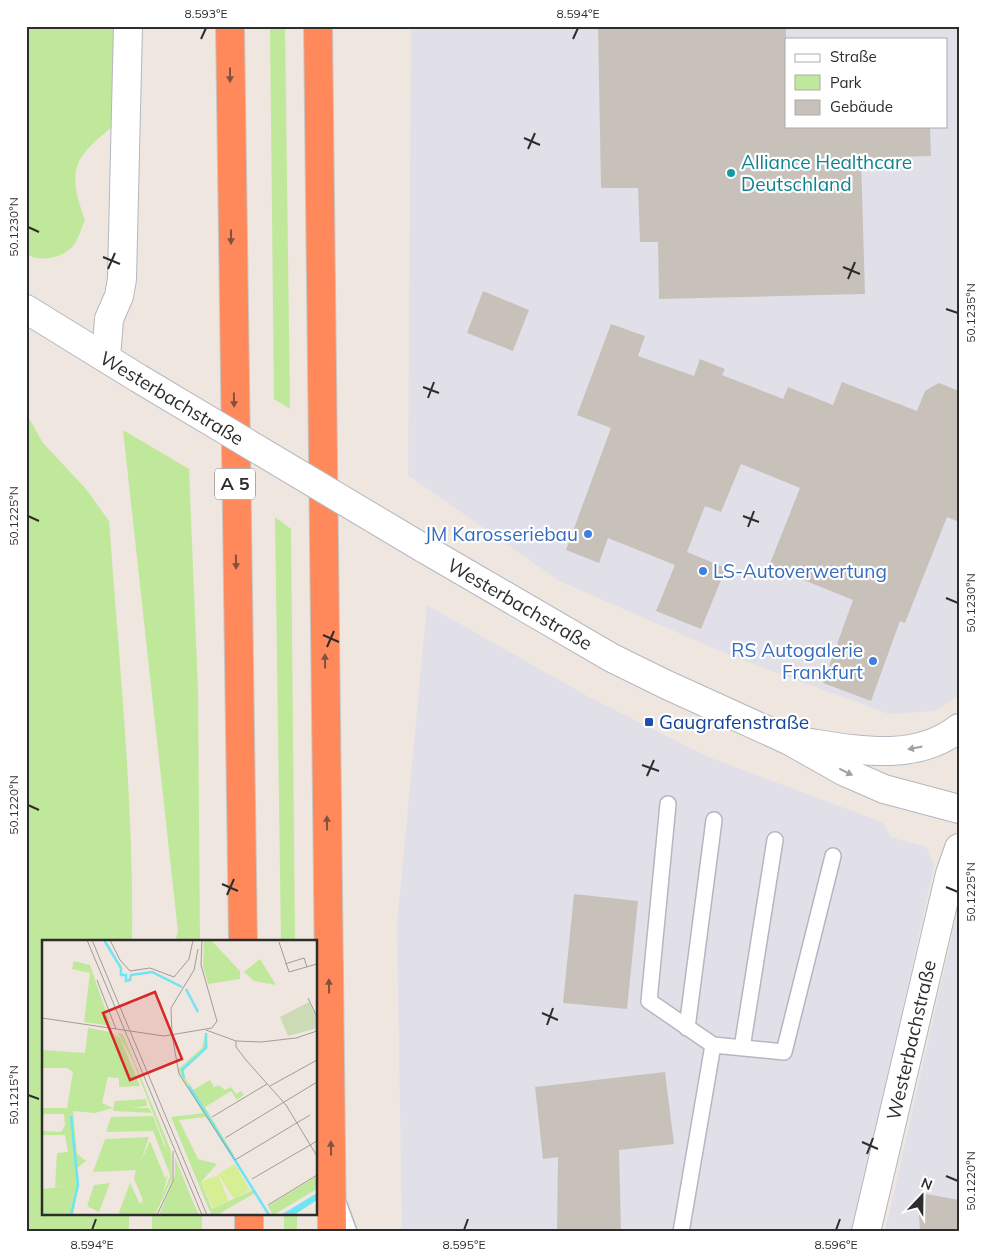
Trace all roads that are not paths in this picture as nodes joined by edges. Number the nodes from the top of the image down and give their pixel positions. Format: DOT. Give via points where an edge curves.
graph roads {
  1 [pos="128,26"];
  2 [pos="230,26"];
  3 [pos="318,26"];
  4 [pos="26,309"];
  5 [pos="106,358"];
  6 [pos="959,728"];
  7 [pos="788,740"];
  8 [pos="668,804"];
  9 [pos="959,809"];
  10 [pos="714,820"];
  11 [pos="775,840"];
  12 [pos="959,848"];
  13 [pos="833,856"];
  14 [pos="243,940"];
  15 [pos="687,1028"];
  16 [pos="712,1045"];
  17 [pos="742,1048"];
  18 [pos="332,1185"];
  19 [pos="249,1216"];
  20 [pos="249,1232"];
  21 [pos="332,1232"];
  22 [pos="349,1232"];
  23 [pos="681,1232"];
  24 [pos="866,1232"];
  1 -- 5 [label="main road" via="122,279 109,319"];
  2 -- 14 [label="highway, A 5, one-way"];
  18 -- 3 [label="highway, one-way"];
  4 -- 5 [label="main road, Westerbachstraße"];
  5 -- 7 [label="main road, Westerbachstraße, bridge" via="612,658"];
  6 -- 7 [label="main road, one-way" via="934,744 891,752"];
  7 -- 9 [label="main road, Westerbachstraße, one-way" via="845,772 884,789"];
  8 -- 15 [label="lane" via="649,1001"];
  10 -- 15 [label="lane"];
  11 -- 17 [label="lane"];
  12 -- 24 [label="main road, Westerbachstraße" via="950,874"];
  13 -- 17 [label="lane" via="784,1052"];
  15 -- 16 [label="lane"];
  16 -- 17 [label="lane"];
  16 -- 23 [label="lane"];
  18 -- 21 [label="highway"];
  18 -- 22 [label="lane"];
  19 -- 20 [label="highway"];
}
